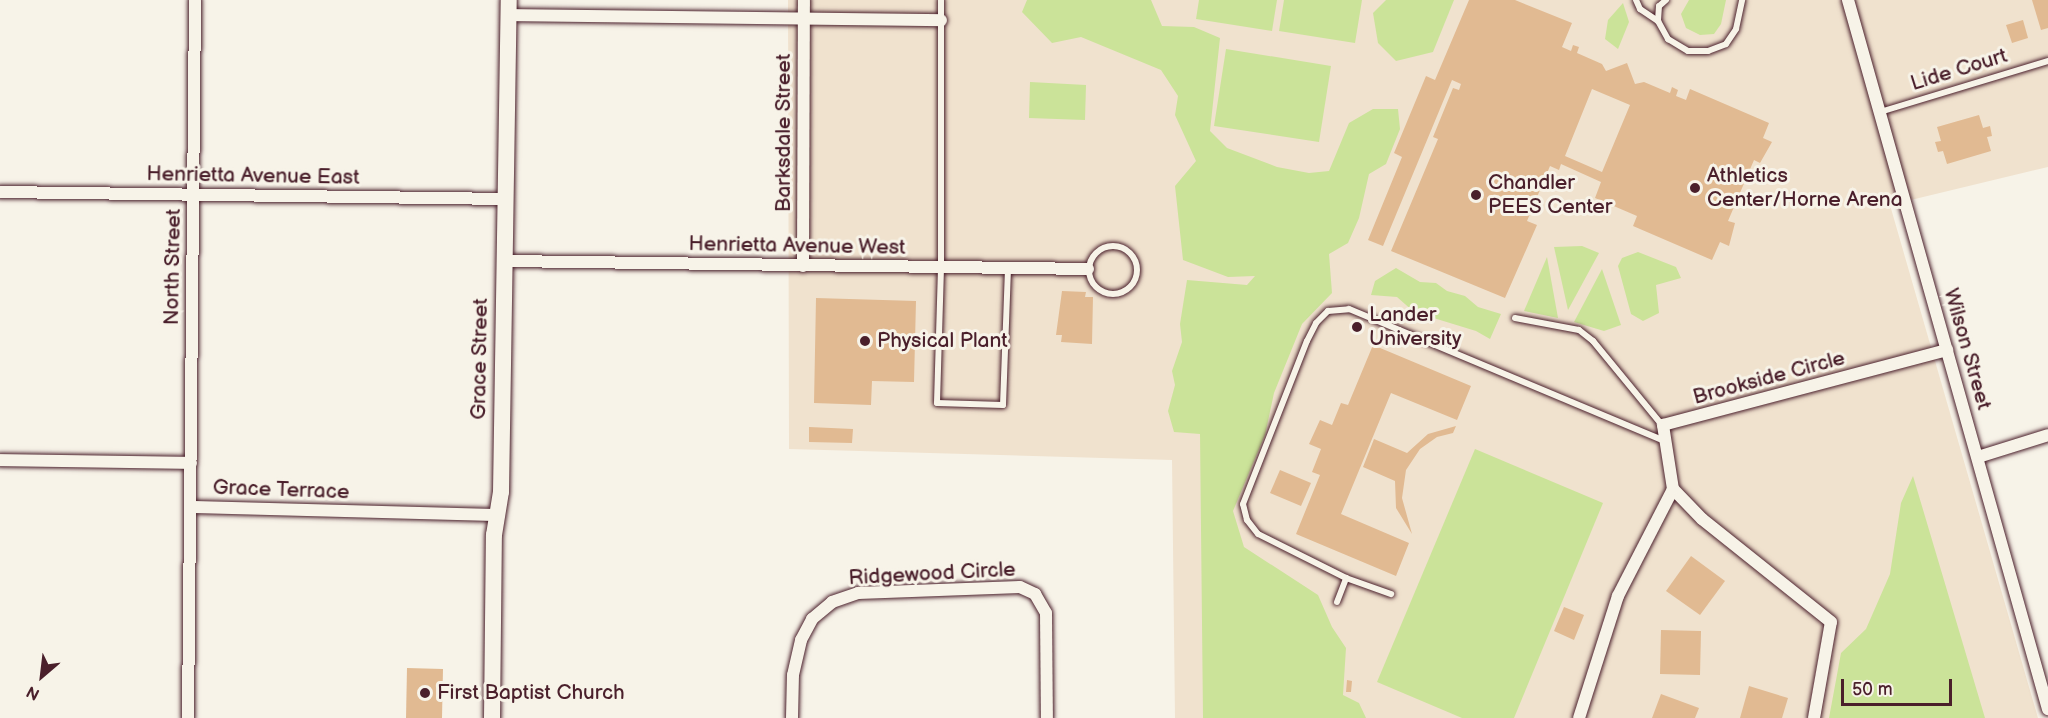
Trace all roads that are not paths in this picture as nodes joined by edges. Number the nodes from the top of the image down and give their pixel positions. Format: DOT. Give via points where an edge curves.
graph roads {
  1 [pos="195,0"];
  2 [pos="804,0"];
  3 [pos="941,0"];
  4 [pos="1636,0"];
  5 [pos="1666,0"];
  6 [pos="1742,0"];
  7 [pos="1848,0"];
  8 [pos="509,7"];
  9 [pos="804,19"];
  10 [pos="941,20"];
  11 [pos="1658,21"];
  12 [pos="2048,61"];
  13 [pos="1880,112"];
  14 [pos="0,192"];
  15 [pos="194,195"];
  16 [pos="506,199"];
  17 [pos="504,261"];
  18 [pos="803,266"];
  19 [pos="941,268"];
  20 [pos="1008,269"];
  21 [pos="1088,269"];
  22 [pos="1515,318"];
  23 [pos="1947,350"];
  24 [pos="1663,426"];
  25 [pos="2048,435"];
  26 [pos="1665,441"];
  27 [pos="1978,457"];
  28 [pos="0,460"];
  29 [pos="191,463"];
  30 [pos="1673,489"];
  31 [pos="191,507"];
  32 [pos="498,515"];
  33 [pos="1346,578"];
  34 [pos="1391,594"];
  35 [pos="1337,602"];
  36 [pos="2048,709"];
  37 [pos="189,718"];
  38 [pos="492,718"];
  39 [pos="792,718"];
  40 [pos="1047,718"];
  41 [pos="1579,718"];
  42 [pos="1814,718"];
  1 -- 15 [label="street, North Street"];
  2 -- 9 [label="street, Barksdale Street"];
  3 -- 10 [label="lane"];
  4 -- 11 [label="lane" via="1640,9"];
  5 -- 11 [label="lane" via="1659,6"];
  6 -- 11 [label="lane" via="1737,28 1726,44 1708,51 1688,51 1668,39"];
  7 -- 13 [label="street, Wilson Street"];
  8 -- 9 [label="street"];
  8 -- 16 [label="main road, Grace Street"];
  9 -- 10 [label="street"];
  9 -- 18 [label="street, Barksdale Street"];
  10 -- 19 [label="lane"];
  12 -- 13 [label="lane, Lide Court"];
  13 -- 23 [label="street, Wilson Street"];
  14 -- 15 [label="street, Henrietta Avenue East"];
  15 -- 16 [label="street, Henrietta Avenue East"];
  15 -- 29 [label="street, North Street"];
  16 -- 17 [label="main road, Grace Street"];
  17 -- 18 [label="street, Henrietta Avenue West"];
  17 -- 32 [label="main road, Grace Street"];
  18 -- 19 [label="street, Henrietta Avenue West"];
  19 -- 20 [label="street, Henrietta Avenue West"];
  19 -- 20 [label="lane" via="937,403 1004,405"];
  20 -- 21 [label="street, Henrietta Avenue West"];
  21 -- 21 [label="lane" via="1094,254 1107,246 1122,247 1134,257 1137,272 1132,286 1119,294 1104,293 1092,283"];
  22 -- 24 [label="lane" via="1579,330 1593,341"];
  23 -- 24 [label="street, Brookside Circle"];
  23 -- 27 [label="street, Wilson Street"];
  24 -- 26 [label="street"];
  25 -- 27 [label="street"];
  26 -- 30 [label="street"];
  26 -- 33 [label="lane" via="1349,309 1328,311 1307,341 1244,504 1247,520 1258,534"];
  27 -- 36 [label="street, Wilson Street"];
  28 -- 29 [label="street, Grace Terrace"];
  29 -- 31 [label="street, Grace Terrace"];
  30 -- 41 [label="street" via="1618,596"];
  30 -- 42 [label="street" via="1702,519 1831,622"];
  31 -- 32 [label="street, Grace Terrace"];
  31 -- 37 [label="street"];
  32 -- 38 [label="main road, Grace Street"];
  33 -- 34 [label="lane"];
  33 -- 35 [label="lane"];
  39 -- 40 [label="street, Ridgewood Circle" via="793,675 801,639 812,620 832,602 858,593 1020,587 1035,594 1046,613"];
}
